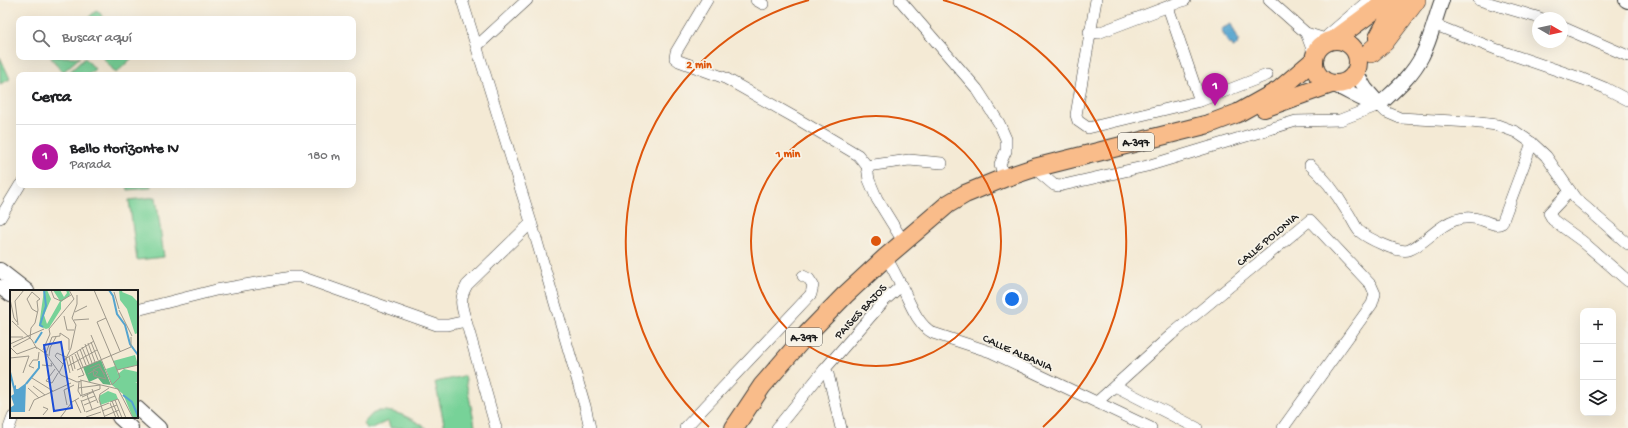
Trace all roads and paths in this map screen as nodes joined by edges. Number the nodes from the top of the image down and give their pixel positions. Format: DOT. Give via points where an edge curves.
graph roads {
  1 [pos="462,0"];
  2 [pos="527,0"];
  3 [pos="707,0"];
  4 [pos="900,0"];
  5 [pos="1096,0"];
  6 [pos="1185,0"];
  7 [pos="1269,0"];
  8 [pos="1369,0"];
  9 [pos="1383,0"];
  10 [pos="1398,0"];
  11 [pos="1414,0"];
  12 [pos="1442,0"];
  13 [pos="1479,0"];
  14 [pos="1168,7"];
  15 [pos="1532,16"];
  16 [pos="1433,24"];
  17 [pos="1568,30"];
  18 [pos="1089,32"];
  19 [pos="1306,33"];
  20 [pos="1329,40"];
  21 [pos="477,46"];
  22 [pos="1628,56"];
  23 [pos="1314,59"];
  24 [pos="1362,64"];
  25 [pos="1267,74"];
  26 [pos="1332,84"];
  27 [pos="1627,97"];
  28 [pos="1200,101"];
  29 [pos="1379,105"];
  30 [pos="1238,113"];
  31 [pos="1532,143"];
  32 [pos="942,163"];
  33 [pos="1310,165"];
  34 [pos="867,166"];
  35 [pos="1034,168"];
  36 [pos="1004,178"];
  37 [pos="18,188"];
  38 [pos="1570,191"];
  39 [pos="0,218"];
  40 [pos="531,223"];
  41 [pos="903,241"];
  42 [pos="1628,244"];
  43 [pos="886,257"];
  44 [pos="0,270"];
  45 [pos="803,276"];
  46 [pos="1628,281"];
  47 [pos="902,285"];
  48 [pos="0,287"];
  49 [pos="26,290"];
  50 [pos="10,294"];
  51 [pos="138,310"];
  52 [pos="466,321"];
  53 [pos="824,370"];
  54 [pos="1115,386"];
  55 [pos="1097,402"];
  56 [pos="138,409"];
  57 [pos="14,418"];
  58 [pos="120,418"];
  59 [pos="9,428"];
  60 [pos="131,428"];
  61 [pos="159,428"];
  62 [pos="496,428"];
  63 [pos="590,428"];
  64 [pos="685,428"];
  65 [pos="734,428"];
  66 [pos="777,428"];
  67 [pos="841,428"];
  68 [pos="1151,428"];
  69 [pos="1197,428"];
  70 [pos="1283,428"];
  1 -- 21 [label="street"];
  2 -- 21 [label="street"];
  3 -- 34 [label="street" via="676,52 675,58 725,78 794,116 858,155"];
  4 -- 36 [label="street" via="977,89 999,123 1006,139 1006,150 1000,164"];
  5 -- 18 [label="street"];
  6 -- 14 [label="street"];
  7 -- 19 [label="street"];
  8 -- 20 [label="street"];
  9 -- 20 [label="main road, A-397" via="1376,9"];
  10 -- 24 [label="main road, A-397"];
  11 -- 24 [label="highway" via="1384,41"];
  12 -- 16 [label="street"];
  13 -- 15 [label="street"];
  14 -- 18 [label="street" via="1098,33"];
  14 -- 28 [label="street"];
  16 -- 27 [label="street"];
  16 -- 29 [label="street" via="1422,56 1413,71"];
  17 -- 22 [label="street"];
  18 -- 28 [label="street" via="1076,115 1082,125 1088,128"];
  19 -- 20 [label="street"];
  19 -- 23 [label="street"];
  20 -- 23 [label="main road, A-397" via="1321,46"];
  20 -- 24 [label="main road" via="1344,42 1353,48"];
  21 -- 40 [label="street"];
  23 -- 26 [label="main road" via="1315,70 1319,76"];
  23 -- 30 [label="main road, A-397" via="1279,90"];
  24 -- 26 [label="main road, A-397" via="1351,80"];
  24 -- 29 [label="street" via="1365,88"];
  25 -- 28 [label="street"];
  26 -- 29 [label="street" via="1367,102"];
  26 -- 30 [label="main road, A-397" via="1261,109"];
  29 -- 31 [label="street" via="1386,112 1400,118 1497,125 1516,132"];
  29 -- 35 [label="street" via="1340,120 1296,121 1147,166 1060,186"];
  30 -- 35 [label="main road, A-397" via="1209,124"];
  31 -- 33 [label="street" via="1502,223 1494,225 1481,219 1458,219 1445,223 1412,249 1404,252 1395,250 1358,230 1334,190"];
  31 -- 38 [label="street" via="1546,156"];
  32 -- 34 [label="street" via="909,160"];
  34 -- 41 [label="street" via="876,198"];
  35 -- 36 [label="main road, A-397"];
  36 -- 41 [label="main road, A-397" via="948,204"];
  37 -- 39 [label="street"];
  38 -- 42 [label="street"];
  38 -- 46 [label="street" via="1549,213 1553,220 1582,240"];
  40 -- 52 [label="street" via="466,285 461,296 461,306"];
  40 -- 63 [label="street"];
  41 -- 43 [label="main road, A-397"];
  43 -- 47 [label="street, CALLE ALBANIA"];
  43 -- 65 [label="main road, A-397" via="845,295 778,367"];
  44 -- 49 [label="street"];
  45 -- 64 [label="street" via="812,281 813,288 810,294"];
  47 -- 53 [label="street, PAISES BAJOS" via="884,301"];
  47 -- 55 [label="street, CALLE ALBANIA" via="911,305 928,330 991,352"];
  48 -- 50 [label="street"];
  51 -- 52 [label="street" via="216,290 301,277 437,325 448,326"];
  52 -- 62 [label="street"];
  53 -- 66 [label="street, PAISES BAJOS"];
  53 -- 67 [label="street" via="828,374"];
  54 -- 55 [label="street, CALLE POLONIA"];
  54 -- 69 [label="street"];
  54 -- 70 [label="street, CALLE POLONIA" via="1171,335 1310,220 1371,285 1375,294 1372,304"];
  55 -- 68 [label="street, CALLE ALBANIA"];
  56 -- 61 [label="street"];
  57 -- 59 [label="street"];
  58 -- 60 [label="street"];
}
